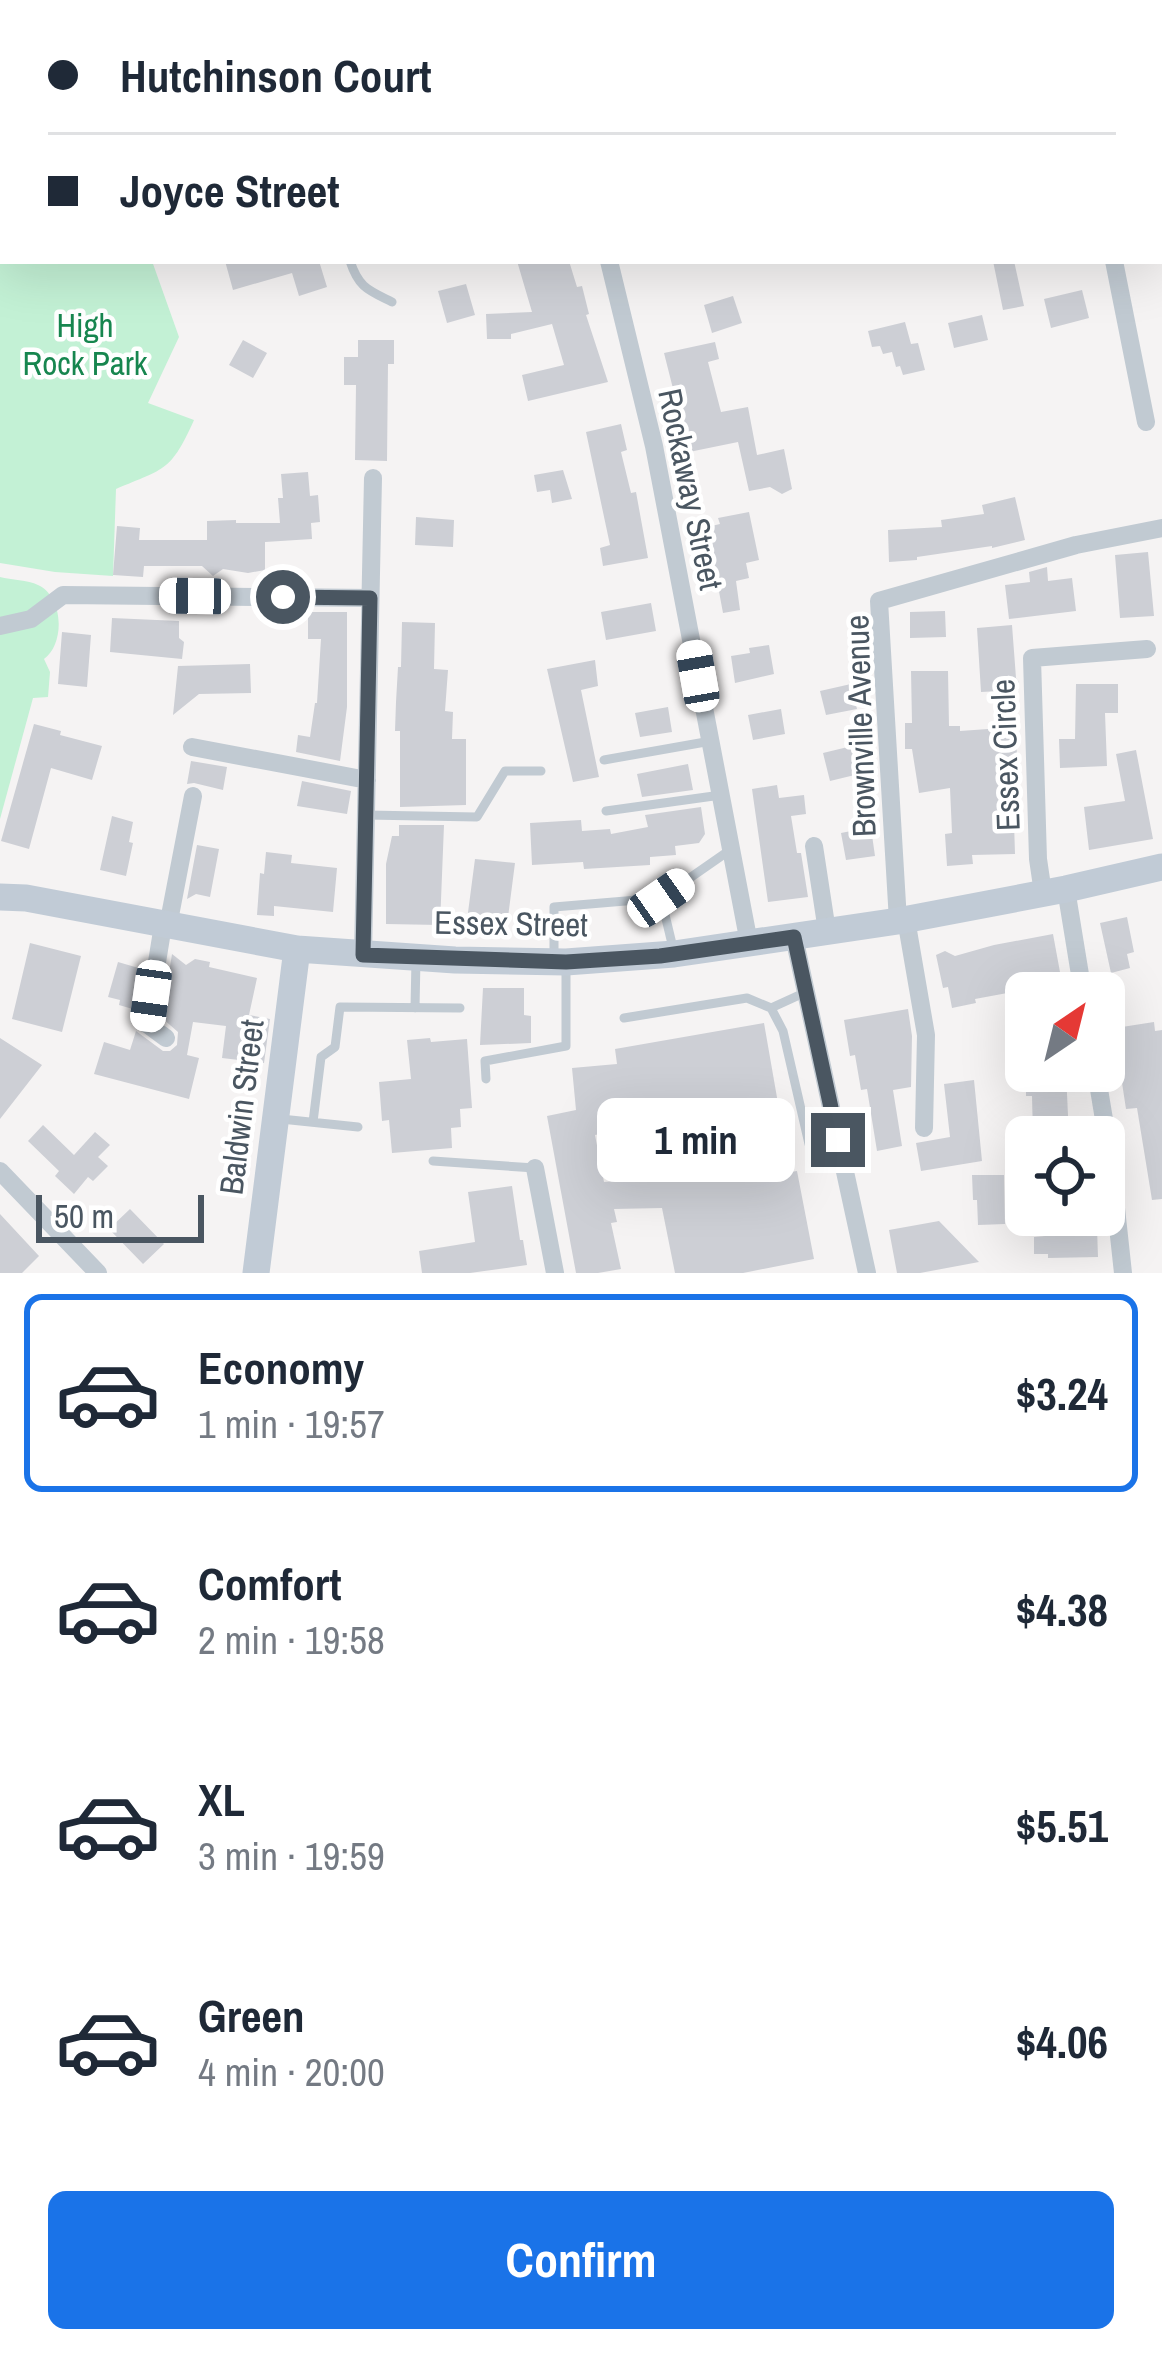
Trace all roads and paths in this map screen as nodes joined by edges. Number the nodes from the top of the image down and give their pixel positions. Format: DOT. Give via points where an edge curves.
graph roads {
  1 [pos="351,264"];
  2 [pos="609,264"];
  3 [pos="1115,264"];
  4 [pos="392,302"];
  5 [pos="1146,422"];
  6 [pos="373,478"];
  7 [pos="1162,529"];
  8 [pos="370,598"];
  9 [pos="0,626"];
  10 [pos="1147,649"];
  11 [pos="711,741"];
  12 [pos="192,747"];
  13 [pos="604,760"];
  14 [pos="541,771"];
  15 [pos="367,780"];
  16 [pos="721,795"];
  17 [pos="193,796"];
  18 [pos="606,811"];
  19 [pos="366,815"];
  20 [pos="814,846"];
  21 [pos="731,849"];
  22 [pos="1162,867"];
  23 [pos="1054,891"];
  24 [pos="0,898"];
  25 [pos="661,898"];
  26 [pos="902,920"];
  27 [pos="166,926"];
  28 [pos="827,931"];
  29 [pos="794,937"];
  30 [pos="749,944"];
  31 [pos="297,949"];
  32 [pos="674,954"];
  33 [pos="363,955"];
  34 [pos="416,958"];
  35 [pos="560,962"];
  36 [pos="1077,972"];
  37 [pos="806,992"];
  38 [pos="415,1007"];
  39 [pos="460,1008"];
  40 [pos="771,1008"];
  41 [pos="624,1018"];
  42 [pos="166,1038"];
  43 [pos="486,1079"];
  44 [pos="1099,1092"];
  45 [pos="276,1118"];
  46 [pos="313,1122"];
  47 [pos="358,1127"];
  48 [pos="924,1128"];
  49 [pos="838,1140"];
  50 [pos="434,1161"];
  51 [pos="536,1168"];
  52 [pos="0,1171"];
  53 [pos="98,1273"];
  54 [pos="256,1273"];
  55 [pos="555,1273"];
  56 [pos="868,1273"];
  57 [pos="1123,1273"];
  1 -- 4 [label="lane" via="365,289"];
  2 -- 11 [label="street, Rockaway Street" via="655,446"];
  3 -- 5 [label="street"];
  6 -- 8 [label="street"];
  7 -- 26 [label="street, Brownville Avenue" via="880,601"];
  8 -- 9 [label="street" via="63,595 31,619"];
  8 -- 15 [label="street"];
  10 -- 23 [label="street, Essex Circle" via="1032,658 1038,859"];
  11 -- 13 [label="lane"];
  11 -- 16 [label="street, Rockaway Street"];
  12 -- 15 [label="street"];
  14 -- 19 [label="lane" via="505,772 477,817"];
  15 -- 19 [label="street"];
  16 -- 18 [label="lane"];
  16 -- 21 [label="street, Rockaway Street"];
  17 -- 27 [label="street"];
  19 -- 33 [label="street"];
  20 -- 28 [label="street"];
  21 -- 25 [label="lane"];
  21 -- 30 [label="street, Rockaway Street"];
  22 -- 23 [label="main road, Essex Street"];
  23 -- 26 [label="main road, Essex Street"];
  23 -- 36 [label="street"];
  24 -- 27 [label="main road, Essex Street"];
  25 -- 32 [label="lane"];
  25 -- 35 [label="lane" via="554,907"];
  26 -- 28 [label="main road, Essex Street"];
  26 -- 48 [label="street" via="926,1035"];
  27 -- 31 [label="main road, Essex Street"];
  27 -- 42 [label="street" via="147,1024"];
  28 -- 29 [label="main road, Essex Street"];
  29 -- 30 [label="main road, Essex Street"];
  29 -- 37 [label="street"];
  30 -- 32 [label="main road, Essex Street"];
  31 -- 33 [label="main road, Essex Street"];
  31 -- 45 [label="main road, Baldwin Street"];
  32 -- 35 [label="main road, Essex Street"];
  33 -- 34 [label="main road, Essex Street"];
  34 -- 35 [label="main road, Essex Street"];
  34 -- 38 [label="lane"];
  35 -- 43 [label="lane" via="566,1046 485,1061"];
  37 -- 40 [label="lane"];
  37 -- 49 [label="street"];
  38 -- 39 [label="lane"];
  38 -- 46 [label="lane" via="340,1007 335,1047 321,1057"];
  40 -- 41 [label="lane" via="747,998"];
  40 -- 49 [label="lane" via="809,1144"];
  44 -- 57 [label="street"];
  45 -- 46 [label="lane"];
  45 -- 54 [label="main road, Baldwin Street"];
  46 -- 47 [label="lane"];
  49 -- 56 [label="street"];
  50 -- 51 [label="lane"];
  51 -- 55 [label="street"];
  52 -- 53 [label="street"];
}
